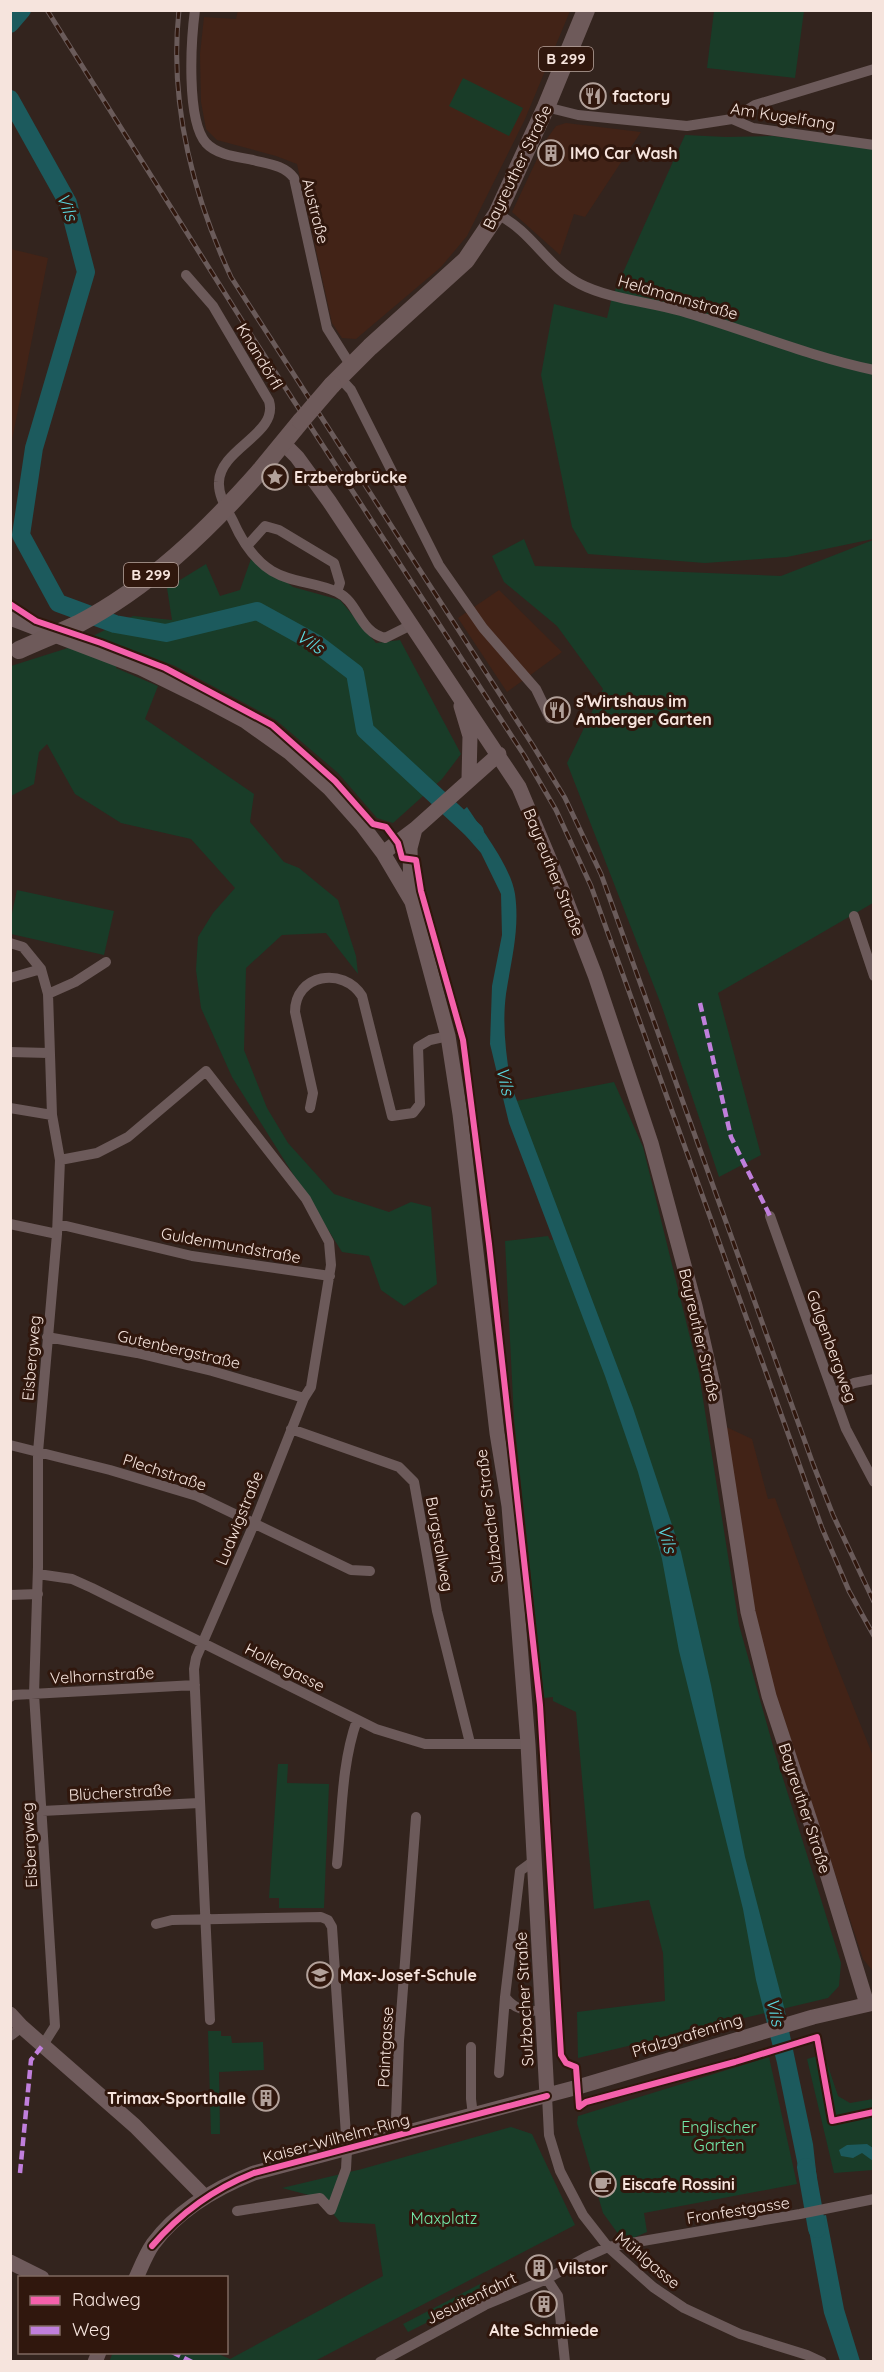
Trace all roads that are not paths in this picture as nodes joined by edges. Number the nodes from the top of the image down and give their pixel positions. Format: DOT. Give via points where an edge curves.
graph roads {
  1 [pos="195,10"];
  2 [pos="586,10"];
  3 [pos="873,69"];
  4 [pos="546,106"];
  5 [pos="732,119"];
  6 [pos="873,145"];
  7 [pos="497,214"];
  8 [pos="186,275"];
  9 [pos="873,370"];
  10 [pos="341,376"];
  11 [pos="283,443"];
  12 [pos="247,546"];
  13 [pos="337,592"];
  14 [pos="10,618"];
  15 [pos="411,625"];
  16 [pos="15,651"];
  17 [pos="457,692"];
  18 [pos="550,718"];
  19 [pos="499,754"];
  20 [pos="469,779"];
  21 [pos="404,845"];
  22 [pos="383,853"];
  23 [pos="412,902"];
  24 [pos="854,916"];
  25 [pos="10,943"];
  26 [pos="106,962"];
  27 [pos="41,969"];
  28 [pos="873,976"];
  29 [pos="10,978"];
  30 [pos="48,994"];
  31 [pos="448,1036"];
  32 [pos="10,1052"];
  33 [pos="48,1053"];
  34 [pos="10,1108"];
  35 [pos="310,1108"];
  36 [pos="52,1115"];
  37 [pos="60,1160"];
  38 [pos="770,1216"];
  39 [pos="10,1224"];
  40 [pos="57,1229"];
  41 [pos="330,1276"];
  42 [pos="47,1337"];
  43 [pos="873,1379"];
  44 [pos="833,1393"];
  45 [pos="304,1398"];
  46 [pos="291,1429"];
  47 [pos="10,1445"];
  48 [pos="38,1452"];
  49 [pos="873,1482"];
  50 [pos="254,1524"];
  51 [pos="370,1571"];
  52 [pos="38,1574"];
  53 [pos="38,1594"];
  54 [pos="10,1595"];
  55 [pos="204,1643"];
  56 [pos="195,1685"];
  57 [pos="34,1694"];
  58 [pos="10,1697"];
  59 [pos="357,1720"];
  60 [pos="470,1743"];
  61 [pos="528,1744"];
  62 [pos="199,1803"];
  63 [pos="42,1811"];
  64 [pos="416,1817"];
  65 [pos="535,1860"];
  66 [pos="337,1864"];
  67 [pos="206,1920"];
  68 [pos="156,1924"];
  69 [pos="505,1997"];
  70 [pos="870,2004"];
  71 [pos="543,2011"];
  72 [pos="10,2014"];
  73 [pos="210,2020"];
  74 [pos="16,2032"];
  75 [pos="43,2045"];
  76 [pos="471,2047"];
  77 [pos="499,2073"];
  78 [pos="547,2096"];
  79 [pos="473,2115"];
  80 [pos="398,2136"];
  81 [pos="347,2150"];
  82 [pos="205,2197"];
  83 [pos="873,2199"];
  84 [pos="237,2211"];
  85 [pos="608,2247"];
  86 [pos="10,2262"];
  87 [pos="40,2276"];
  88 [pos="137,2276"];
  89 [pos="547,2279"];
  90 [pos="388,2360"];
  91 [pos="565,2361"];
  92 [pos="822,2361"];
  1 -- 10 [label="street, Austraße" via="191,81 196,120 205,142 220,153 278,166 294,178"];
  2 -- 4 [label="main road, Bayreuther Straße / B 299"];
  3 -- 5 [label="street" via="755,105"];
  4 -- 5 [label="street, Am Kugelfang" via="578,115 687,126"];
  4 -- 7 [label="main road, Bayreuther Straße / B 299"];
  5 -- 6 [label="street, Am Kugelfang" via="753,128"];
  7 -- 9 [label="street, Heldmannstraße" via="525,232 562,274 583,285"];
  7 -- 10 [label="main road, Bayreuther Straße / B 299" via="466,260"];
  8 -- 12 [label="street, Knandörfl" via="213,306 272,409 268,419 221,469 220,494"];
  10 -- 11 [label="main road, Bayreuther Straße / B 299, bridge"];
  10 -- 18 [label="street" via="439,565 483,628 536,689"];
  11 -- 15 [label="main road, Bayreuther Straße" via="329,501"];
  11 -- 16 [label="main road, B 299, bridge" via="199,535 130,591 78,624"];
  12 -- 13 [label="street, Knandörfl" via="270,570"];
  12 -- 13 [label="street" via="265,526 279,530 334,563 340,583"];
  13 -- 15 [label="street" via="374,635 385,638"];
  14 -- 22 [label="main road, Sulzbacher Straße" via="141,668 245,721 290,753 330,789"];
  15 -- 17 [label="main road, Bayreuther Straße"];
  17 -- 19 [label="main road, Bayreuther Straße"];
  17 -- 20 [label="main road, Bayreuther Straße" via="470,736"];
  19 -- 20 [label="main road"];
  19 -- 70 [label="main road, Bayreuther Straße" via="519,787 561,887 651,1143 713,1384 748,1612 768,1696"];
  20 -- 21 [label="main road" via="415,829"];
  21 -- 22 [label="main road"];
  21 -- 23 [label="main road, Sulzbacher Straße"];
  22 -- 23 [label="main road, Sulzbacher Straße"];
  23 -- 31 [label="main road, Sulzbacher Straße"];
  24 -- 28 [label="street"];
  25 -- 27 [label="street, Eisbergweg" via="23,947"];
  26 -- 30 [label="street"];
  27 -- 29 [label="street"];
  27 -- 30 [label="street, Eisbergweg"];
  30 -- 33 [label="street, Eisbergweg"];
  31 -- 35 [label="street" via="418,1047 420,1104 413,1113 392,1116 362,996 341,979 318,978 307,984 295,1004 313,1093"];
  31 -- 61 [label="main road, Sulzbacher Straße" via="509,1506"];
  32 -- 33 [label="street"];
  33 -- 36 [label="street, Eisbergweg"];
  34 -- 36 [label="street"];
  36 -- 37 [label="street, Eisbergweg"];
  37 -- 40 [label="street, Eisbergweg"];
  37 -- 41 [label="street, Ludwigstraße" via="98,1153 128,1137 206,1071 306,1199 330,1242"];
  38 -- 44 [label="street, Galgenbergweg"];
  39 -- 40 [label="street, Guldenmundstraße"];
  40 -- 41 [label="street, Guldenmundstraße" via="192,1256"];
  40 -- 42 [label="street, Eisbergweg"];
  41 -- 45 [label="street, Ludwigstraße" via="311,1387"];
  42 -- 45 [label="street, Gutenbergstraße" via="137,1353"];
  42 -- 48 [label="street, Eisbergweg"];
  43 -- 44 [label="street"];
  44 -- 49 [label="street, Galgenbergweg"];
  45 -- 46 [label="street, Ludwigstraße"];
  46 -- 50 [label="street, Ludwigstraße"];
  46 -- 60 [label="street, Burgstallweg" via="399,1467 414,1482 437,1611"];
  47 -- 48 [label="street, Plechstraße"];
  48 -- 50 [label="street, Plechstraße" via="197,1496"];
  48 -- 52 [label="street, Eisbergweg"];
  50 -- 51 [label="street, Plechstraße" via="351,1570"];
  50 -- 55 [label="street, Ludwigstraße"];
  52 -- 53 [label="street, Eisbergweg"];
  52 -- 55 [label="street, Hollergasse" via="72,1579"];
  53 -- 54 [label="street"];
  53 -- 57 [label="street, Eisbergweg"];
  55 -- 56 [label="street, Ludwigstraße" via="196,1658"];
  55 -- 59 [label="street, Hollergasse"];
  56 -- 57 [label="street, Velhornstraße"];
  56 -- 62 [label="street, Ludwigstraße"];
  57 -- 58 [label="street, Velhornstraße"];
  57 -- 63 [label="street, Eisbergweg"];
  59 -- 60 [label="street, Hollergasse" via="425,1744"];
  59 -- 66 [label="street" via="346,1769"];
  60 -- 61 [label="street, Hollergasse"];
  61 -- 65 [label="main road, Sulzbacher Straße"];
  62 -- 63 [label="street, Blücherstraße"];
  62 -- 67 [label="street, Ludwigstraße"];
  63 -- 75 [label="street, Eisbergweg" via="55,2026"];
  64 -- 80 [label="street, Paintgasse" via="399,2042"];
  65 -- 69 [label="street" via="520,1871"];
  65 -- 71 [label="main road, Sulzbacher Straße"];
  67 -- 68 [label="street"];
  67 -- 73 [label="street, Ludwigstraße"];
  67 -- 81 [label="street" via="328,1920 332,1927"];
  69 -- 71 [label="street" via="512,2006 524,2011"];
  69 -- 77 [label="street"];
  70 -- 78 [label="main road, Pfalzgrafenring" via="746,2036"];
  71 -- 78 [label="main road, Sulzbacher Straße"];
  72 -- 74 [label="main road"];
  74 -- 75 [label="main road"];
  75 -- 82 [label="main road" via="135,2127"];
  76 -- 79 [label="street"];
  78 -- 79 [label="main road, Kaiser-Wilhelm-Ring"];
  78 -- 85 [label="street, Mühlgasse" via="548,2126 560,2170 583,2215"];
  79 -- 80 [label="main road, Kaiser-Wilhelm-Ring"];
  80 -- 81 [label="main road, Kaiser-Wilhelm-Ring"];
  81 -- 82 [label="main road, Kaiser-Wilhelm-Ring" via="254,2173"];
  81 -- 84 [label="street, Kaiser-Wilhelm-Ring" via="346,2169 331,2210 320,2198"];
  82 -- 88 [label="main road, Kaiser-Wilhelm-Ring" via="182,2214 152,2246"];
  83 -- 85 [label="street, Fronfestgasse"];
  85 -- 89 [label="street, Jesuitenfahrt"];
  85 -- 92 [label="street, Mühlgasse" via="653,2287 684,2308 740,2334"];
  86 -- 87 [label="main road"];
  89 -- 90 [label="street, Jesuitenfahrt" via="485,2305"];
  89 -- 91 [label="street" via="558,2296"];
}
